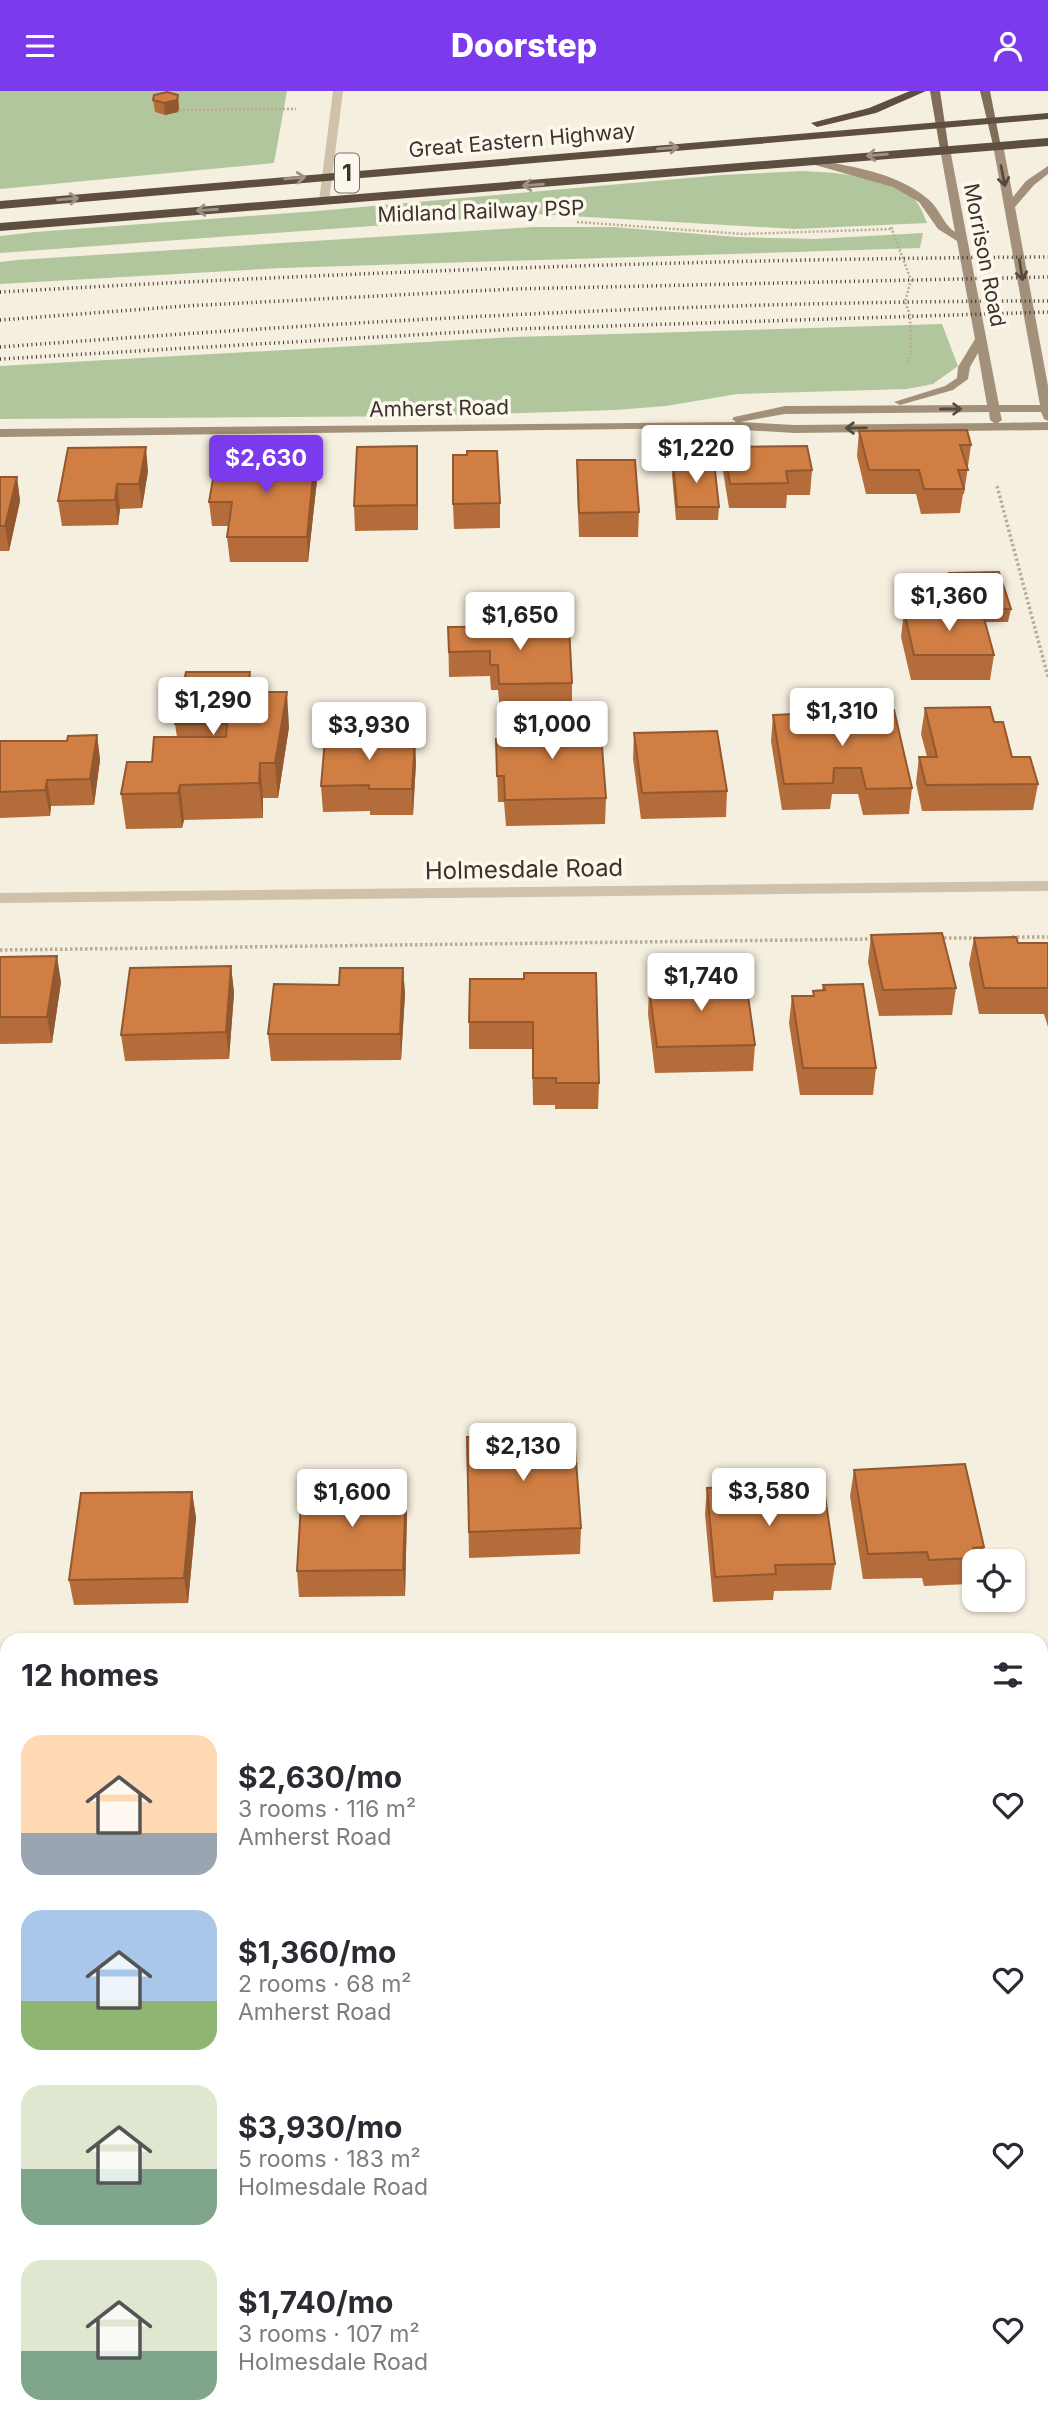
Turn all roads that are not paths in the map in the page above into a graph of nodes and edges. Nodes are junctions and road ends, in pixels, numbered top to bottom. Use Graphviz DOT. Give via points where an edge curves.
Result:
graph roads {
  1 [pos="338,91"];
  2 [pos="920,91"];
  3 [pos="935,91"];
  4 [pos="985,91"];
  5 [pos="1048,116"];
  6 [pos="993,121"];
  7 [pos="940,124"];
  8 [pos="744,141"];
  9 [pos="1048,142"];
  10 [pos="998,145"];
  11 [pos="945,149"];
  12 [pos="806,161"];
  13 [pos="1048,169"];
  14 [pos="326,175"];
  15 [pos="324,201"];
  16 [pos="0,205"];
  17 [pos="1009,207"];
  18 [pos="0,227"];
  19 [pos="964,240"];
  20 [pos="1032,333"];
  21 [pos="981,338"];
  22 [pos="1048,356"];
  23 [pos="994,408"];
  24 [pos="785,410"];
  25 [pos="1047,411"];
  26 [pos="710,424"];
  27 [pos="998,426"];
  28 [pos="1048,426"];
  29 [pos="0,433"];
  30 [pos="1048,885"];
  31 [pos="0,898"];
  1 -- 14 [label="street"];
  2 -- 8 [label="highway" via="872,111 769,131"];
  3 -- 7 [label="main road, Morrison Road"];
  4 -- 6 [label="main road, Morrison Road"];
  5 -- 6 [label="highway, Great Eastern Highway"];
  6 -- 7 [label="highway, Great Eastern Highway"];
  6 -- 10 [label="main road, Morrison Road"];
  7 -- 8 [label="highway, Great Eastern Highway / 1"];
  7 -- 11 [label="main road, Morrison Road"];
  14 -- 8 [label="highway, Great Eastern Highway / 1, one-way"];
  9 -- 10 [label="highway, Great Eastern Highway"];
  10 -- 11 [label="highway, Great Eastern Highway / 1"];
  10 -- 17 [label="street, Morrison Road, one-way"];
  11 -- 12 [label="highway, Great Eastern Highway / 1, one-way"];
  11 -- 19 [label="street, Morrison Road"];
  12 -- 15 [label="highway, Great Eastern Highway / 1, one-way"];
  12 -- 19 [label="street" via="905,188 926,202 942,229"];
  13 -- 17 [label="street"];
  14 -- 15 [label="street"];
  16 -- 14 [label="highway, Great Eastern Highway / 1, one-way"];
  15 -- 18 [label="highway, Great Eastern Highway / 1, one-way"];
  17 -- 20 [label="street, Morrison Road, one-way"];
  19 -- 21 [label="street, Morrison Road"];
  20 -- 22 [label="street"];
  20 -- 25 [label="street, Morrison Road"];
  21 -- 23 [label="street, Morrison Road"];
  21 -- 24 [label="street" via="962,379 949,388 887,404"];
  24 -- 23 [label="street, Amherst Road, one-way"];
  23 -- 25 [label="street, Amherst Road"];
  23 -- 27 [label="street, Morrison Road"];
  24 -- 26 [label="street, Amherst Road"];
  27 -- 26 [label="street, Amherst Road, one-way" via="795,429"];
  26 -- 29 [label="street, Amherst Road"];
  27 -- 28 [label="street, Amherst Road"];
  30 -- 31 [label="street, Holmesdale Road"];
}
